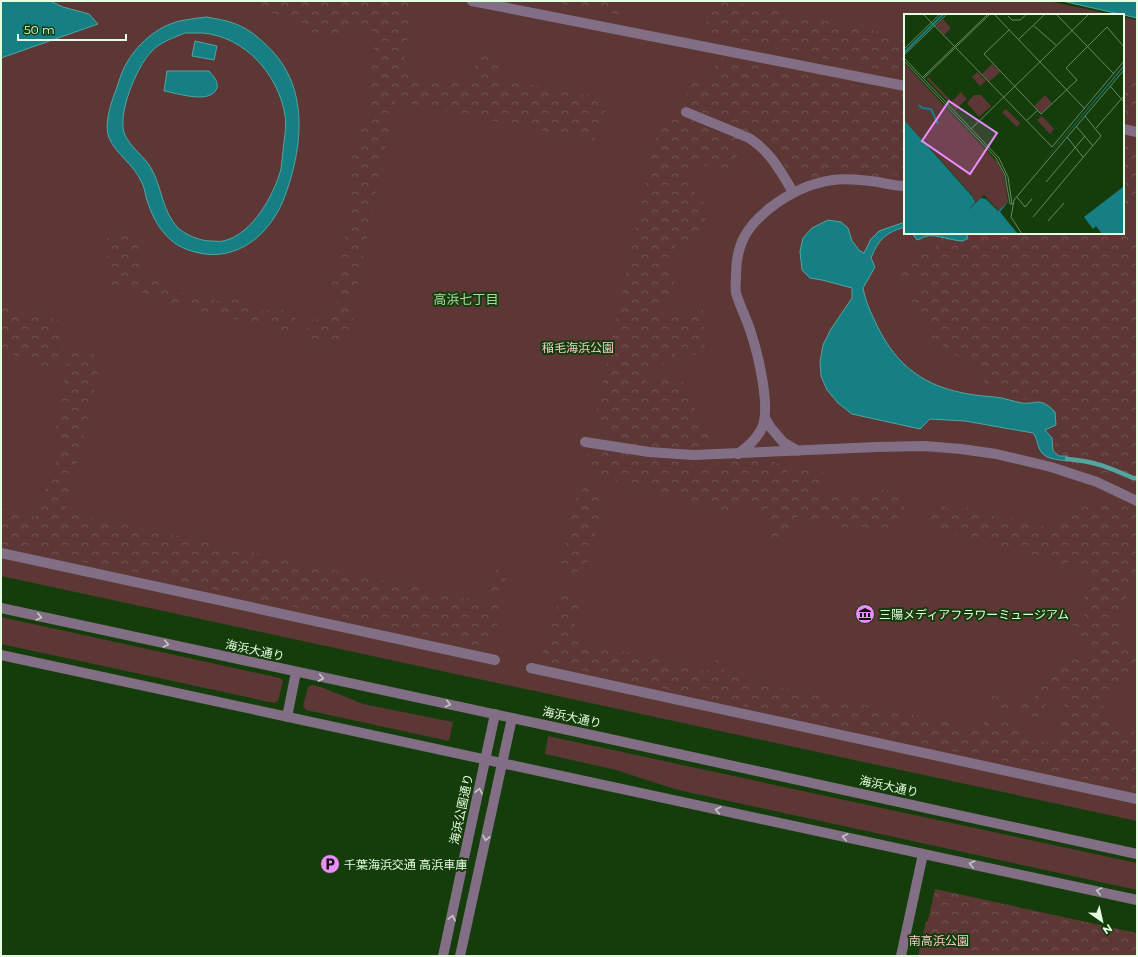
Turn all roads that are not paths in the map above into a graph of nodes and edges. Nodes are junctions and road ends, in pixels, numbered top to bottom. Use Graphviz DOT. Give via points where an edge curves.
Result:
graph roads {
  1 [pos="472,1"];
  2 [pos="904,86"];
  3 [pos="686,112"];
  4 [pos="1124,129"];
  5 [pos="1137,132"];
  6 [pos="904,186"];
  7 [pos="793,192"];
  8 [pos="765,418"];
  9 [pos="585,442"];
  10 [pos="798,451"];
  11 [pos="738,454"];
  12 [pos="1137,501"];
  13 [pos="1,553"];
  14 [pos="1,608"];
  15 [pos="1,655"];
  16 [pos="495,660"];
  17 [pos="531,668"];
  18 [pos="296,672"];
  19 [pos="495,714"];
  20 [pos="287,717"];
  21 [pos="512,718"];
  22 [pos="485,760"];
  23 [pos="502,763"];
  24 [pos="1137,799"];
  25 [pos="923,854"];
  26 [pos="1137,854"];
  27 [pos="1137,900"];
  28 [pos="443,956"];
  29 [pos="460,956"];
  30 [pos="900,956"];
  1 -- 2 [label="street"];
  3 -- 7 [label="street" via="757,143 775,162"];
  4 -- 5 [label="street"];
  6 -- 7 [label="street" via="852,179 832,180"];
  7 -- 8 [label="street" via="764,213 749,228 740,245 736,264 736,291 757,354"];
  8 -- 10 [label="street" via="783,442"];
  8 -- 11 [label="street" via="752,444"];
  9 -- 11 [label="street" via="656,453"];
  10 -- 11 [label="street"];
  10 -- 12 [label="street" via="924,446 996,454 1051,467 1097,482"];
  13 -- 16 [label="street"];
  14 -- 18 [label="street, 海浜大通り, one-way"];
  15 -- 20 [label="street"];
  17 -- 24 [label="street"];
  18 -- 19 [label="street, 海浜大通り, one-way"];
  18 -- 20 [label="street"];
  19 -- 21 [label="street, 海浜大通り"];
  19 -- 22 [label="street, 海浜公園通り"];
  20 -- 22 [label="street"];
  21 -- 23 [label="street"];
  21 -- 26 [label="street, 海浜大通り"];
  22 -- 23 [label="street"];
  28 -- 22 [label="street, 海浜公園通り, one-way"];
  25 -- 23 [label="street, one-way"];
  23 -- 29 [label="street, one-way"];
  27 -- 25 [label="street, one-way"];
  25 -- 30 [label="street"];
}
